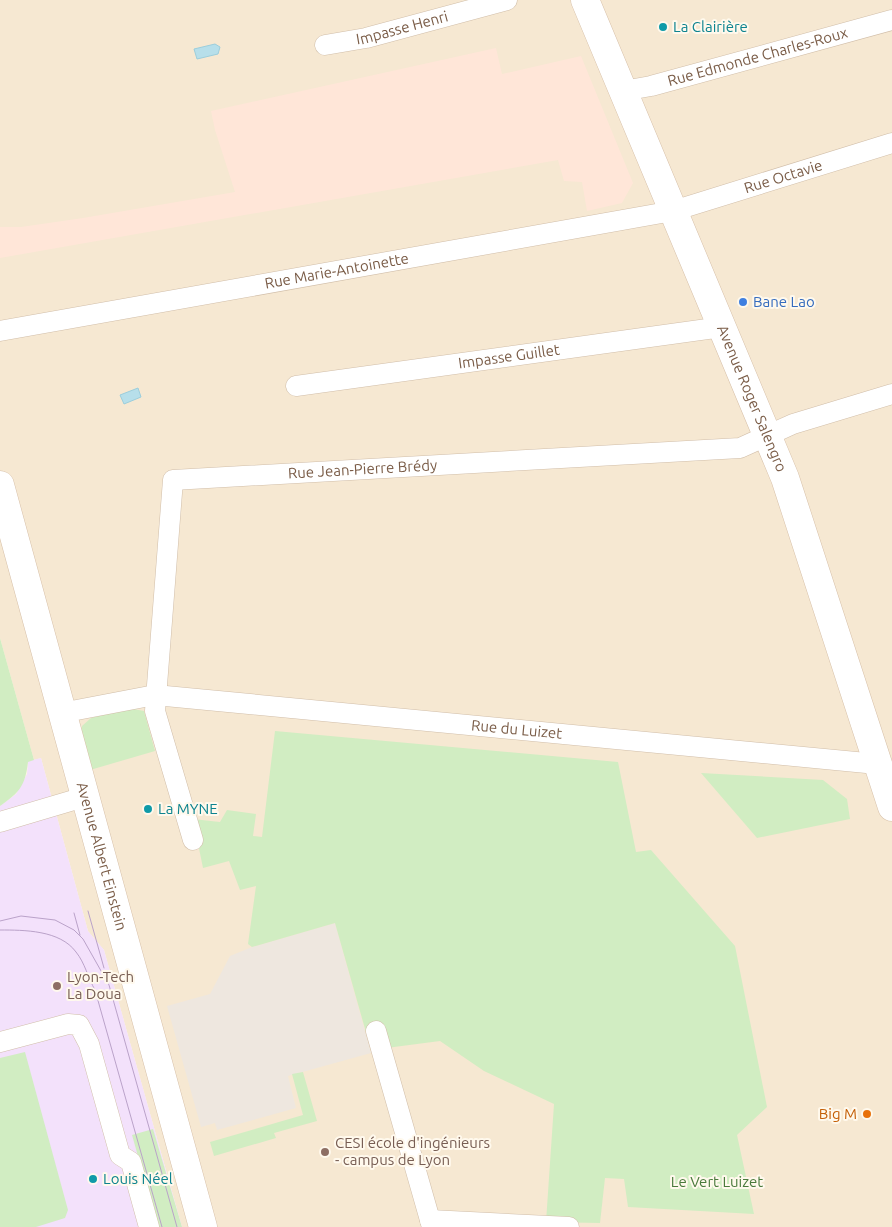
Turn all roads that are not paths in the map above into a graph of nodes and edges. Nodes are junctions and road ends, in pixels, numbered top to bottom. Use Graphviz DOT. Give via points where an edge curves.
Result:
graph roads {
  1 [pos="507,0"];
  2 [pos="585,0"];
  3 [pos="892,20"];
  4 [pos="324,46"];
  5 [pos="623,91"];
  6 [pos="892,143"];
  7 [pos="673,211"];
  8 [pos="722,327"];
  9 [pos="0,331"];
  10 [pos="296,386"];
  11 [pos="892,394"];
  12 [pos="766,435"];
  13 [pos="0,485"];
  14 [pos="155,695"];
  15 [pos="61,713"];
  16 [pos="877,764"];
  17 [pos="84,798"];
  18 [pos="892,807"];
  19 [pos="0,822"];
  20 [pos="193,840"];
  21 [pos="376,1031"];
  22 [pos="0,1042"];
  23 [pos="431,1223"];
  24 [pos="149,1227"];
  25 [pos="203,1227"];
  26 [pos="569,1227"];
  1 -- 4 [label="street, Impasse Henri"];
  2 -- 5 [label="main road, Avenue Roger Salengro"];
  3 -- 5 [label="street, Rue Edmonde Charles-Roux"];
  5 -- 7 [label="main road, Avenue Roger Salengro"];
  6 -- 7 [label="street, Rue Octavie"];
  7 -- 8 [label="main road, Avenue Roger Salengro"];
  7 -- 9 [label="street, Rue Marie-Antoinette"];
  8 -- 10 [label="street, Impasse Guillet"];
  8 -- 12 [label="main road, Avenue Roger Salengro"];
  11 -- 12 [label="street"];
  12 -- 14 [label="street, Rue Jean-Pierre Brédy" via="740,448 173,480"];
  12 -- 16 [label="main road, Avenue Roger Salengro" via="785,478"];
  13 -- 15 [label="main road, Avenue Albert Einstein"];
  14 -- 15 [label="street, Rue du Luizet"];
  14 -- 16 [label="street, Rue du Luizet"];
  14 -- 20 [label="street" via="155,711"];
  15 -- 17 [label="main road, Avenue Albert Einstein"];
  16 -- 18 [label="main road, Avenue Roger Salengro"];
  17 -- 19 [label="street"];
  17 -- 25 [label="main road, Avenue Albert Einstein"];
  21 -- 23 [label="street"];
  22 -- 24 [label="street" via="68,1024 79,1025 89,1044 120,1155 132,1162"];
  23 -- 26 [label="street"];
}
